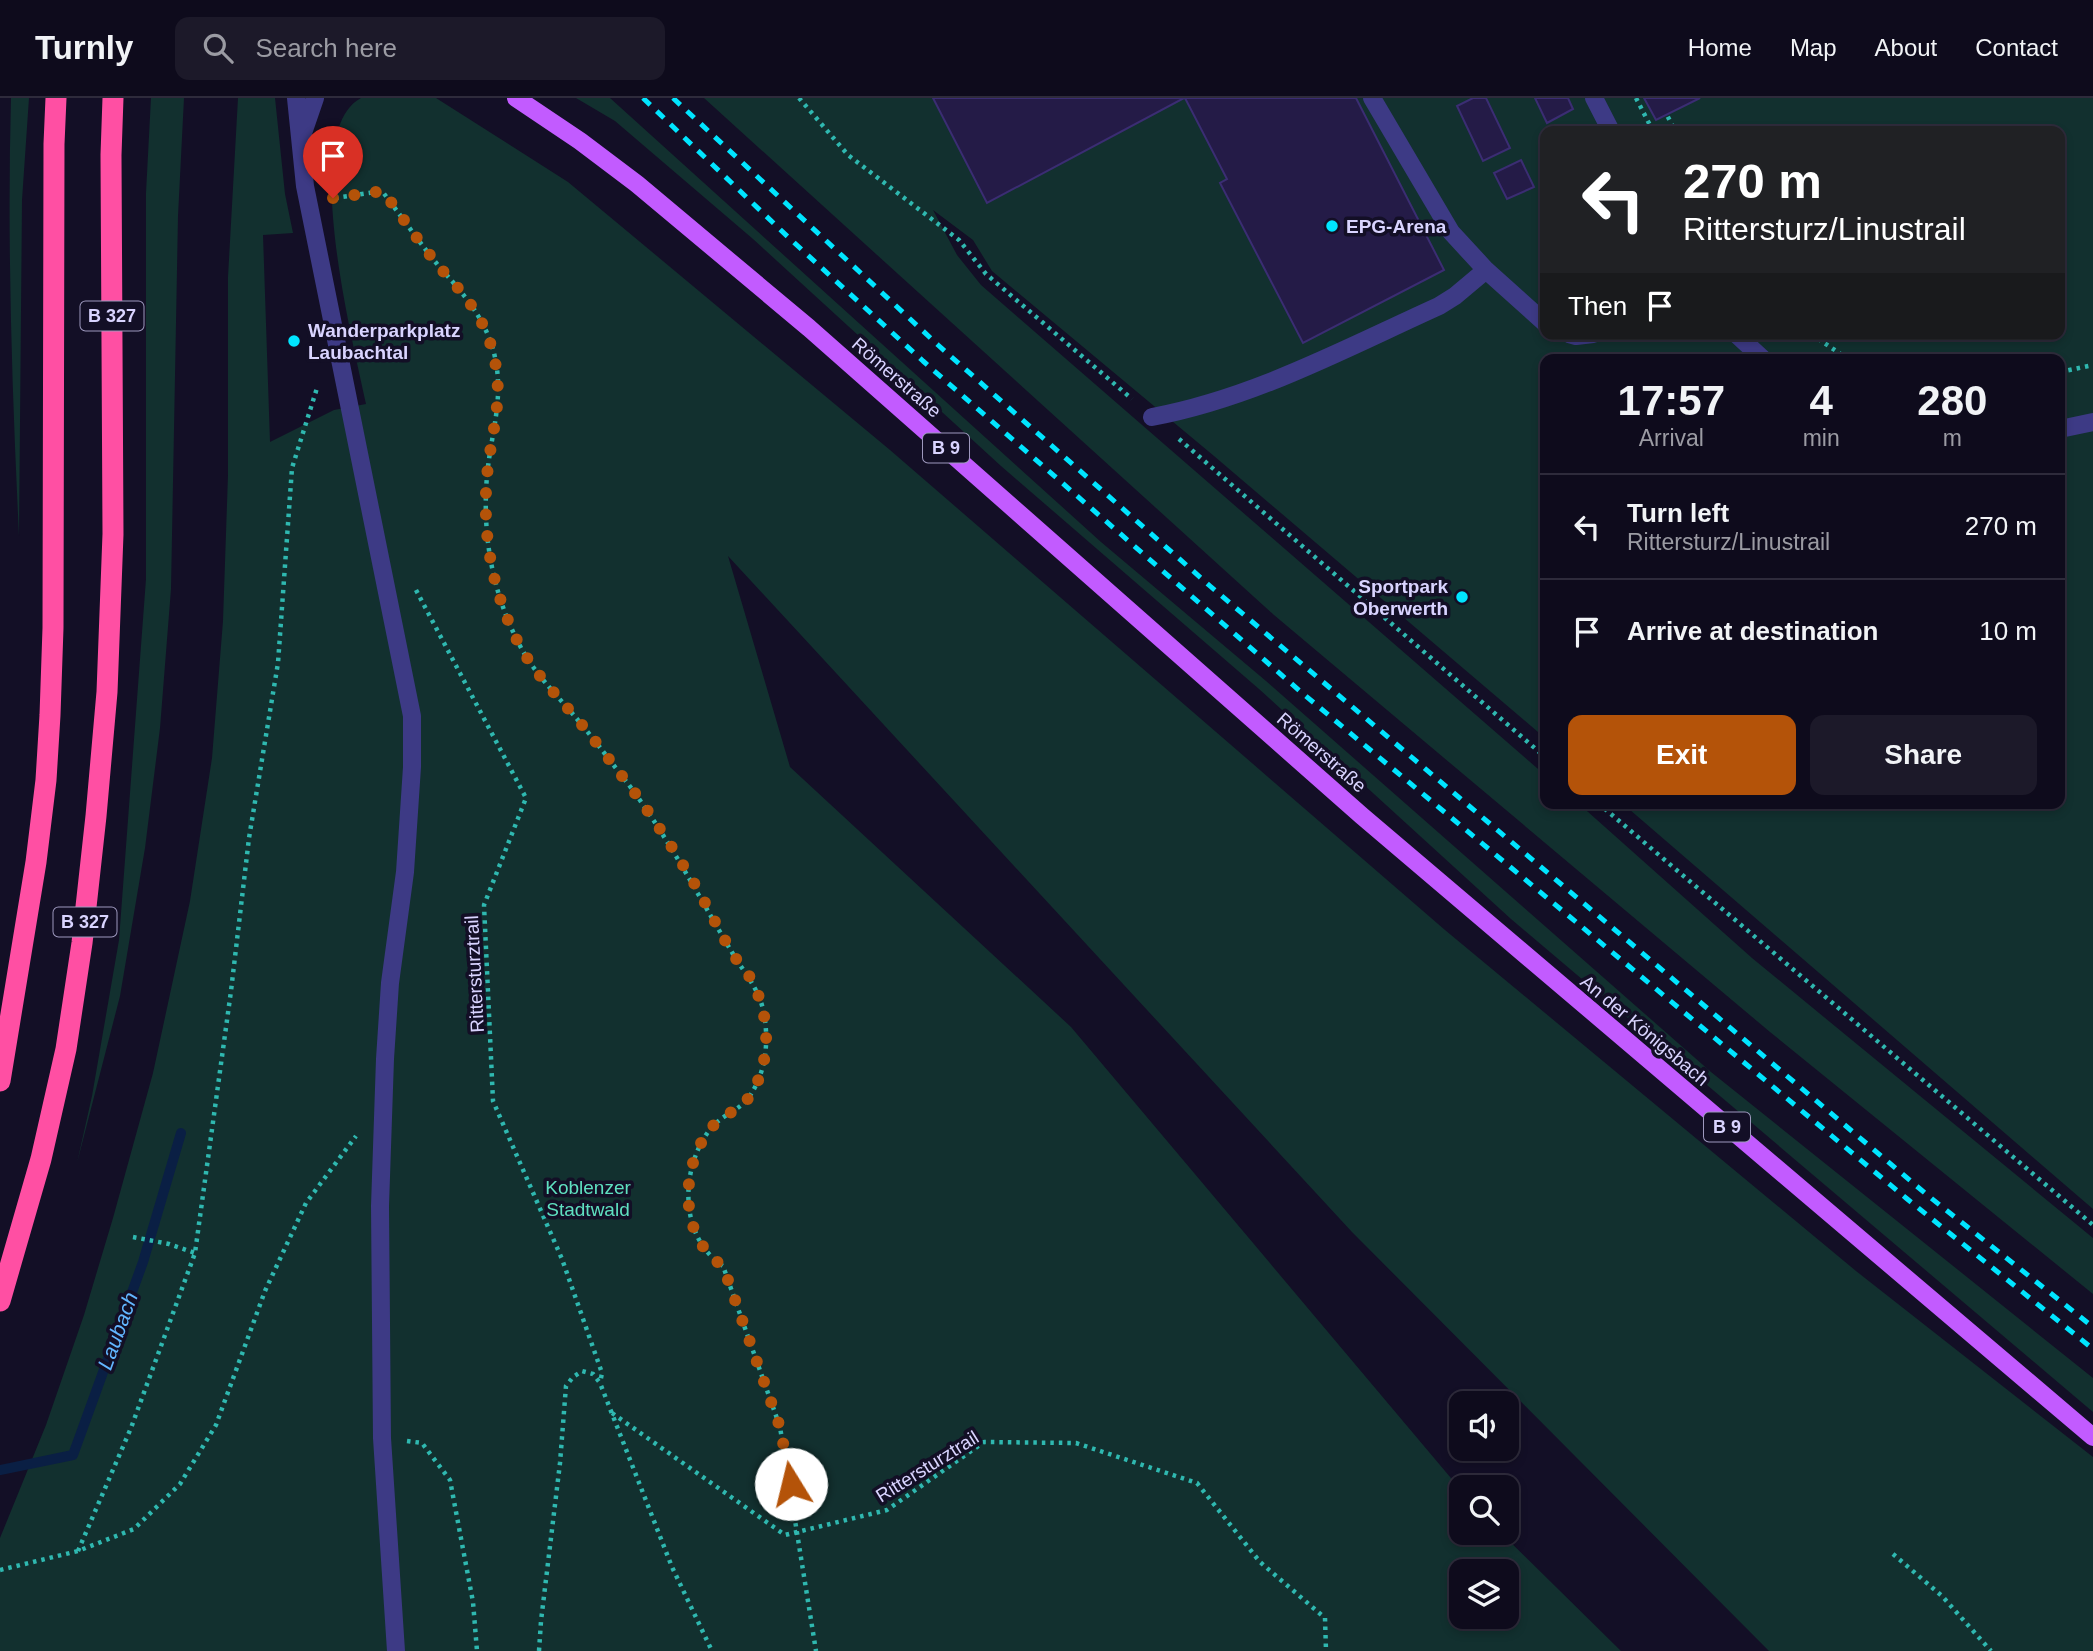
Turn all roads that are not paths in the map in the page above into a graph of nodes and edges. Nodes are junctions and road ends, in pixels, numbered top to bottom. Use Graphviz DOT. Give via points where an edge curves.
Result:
graph roads {
  1 [pos="56,98"];
  2 [pos="113,98"];
  3 [pos="296,98"];
  4 [pos="315,98"];
  5 [pos="516,98"];
  6 [pos="1372,98"];
  7 [pos="1594,98"];
  8 [pos="1608,126"];
  9 [pos="302,140"];
  10 [pos="1486,270"];
  11 [pos="1540,319"];
  12 [pos="1742,340"];
  13 [pos="1758,354"];
  14 [pos="1152,416"];
  15 [pos="2093,422"];
  16 [pos="2065,428"];
  17 [pos="1362,816"];
  18 [pos="0,1081"];
  19 [pos="0,1301"];
  20 [pos="2093,1437"];
  21 [pos="396,1651"];
  1 -- 18 [label="highway, B 327" via="50,715 36,862"];
  2 -- 19 [label="highway, B 327" via="113,534 107,692 96,816 66,1049 41,1159"];
  3 -- 9 [label="street"];
  4 -- 9 [label="street"];
  5 -- 17 [label="main road, Römerstraße / B 9" via="628,177 809,328"];
  6 -- 10 [label="street" via="1439,214"];
  7 -- 8 [label="street"];
  9 -- 21 [label="street" via="316,271 412,716 405,872 390,983 382,1100 382,1438"];
  10 -- 11 [label="street"];
  10 -- 14 [label="street" via="1438,306 1314,363 1223,400"];
  12 -- 13 [label="street"];
  15 -- 16 [label="street"];
  17 -- 20 [label="main road, An der Königsbach / B 9"];
}
